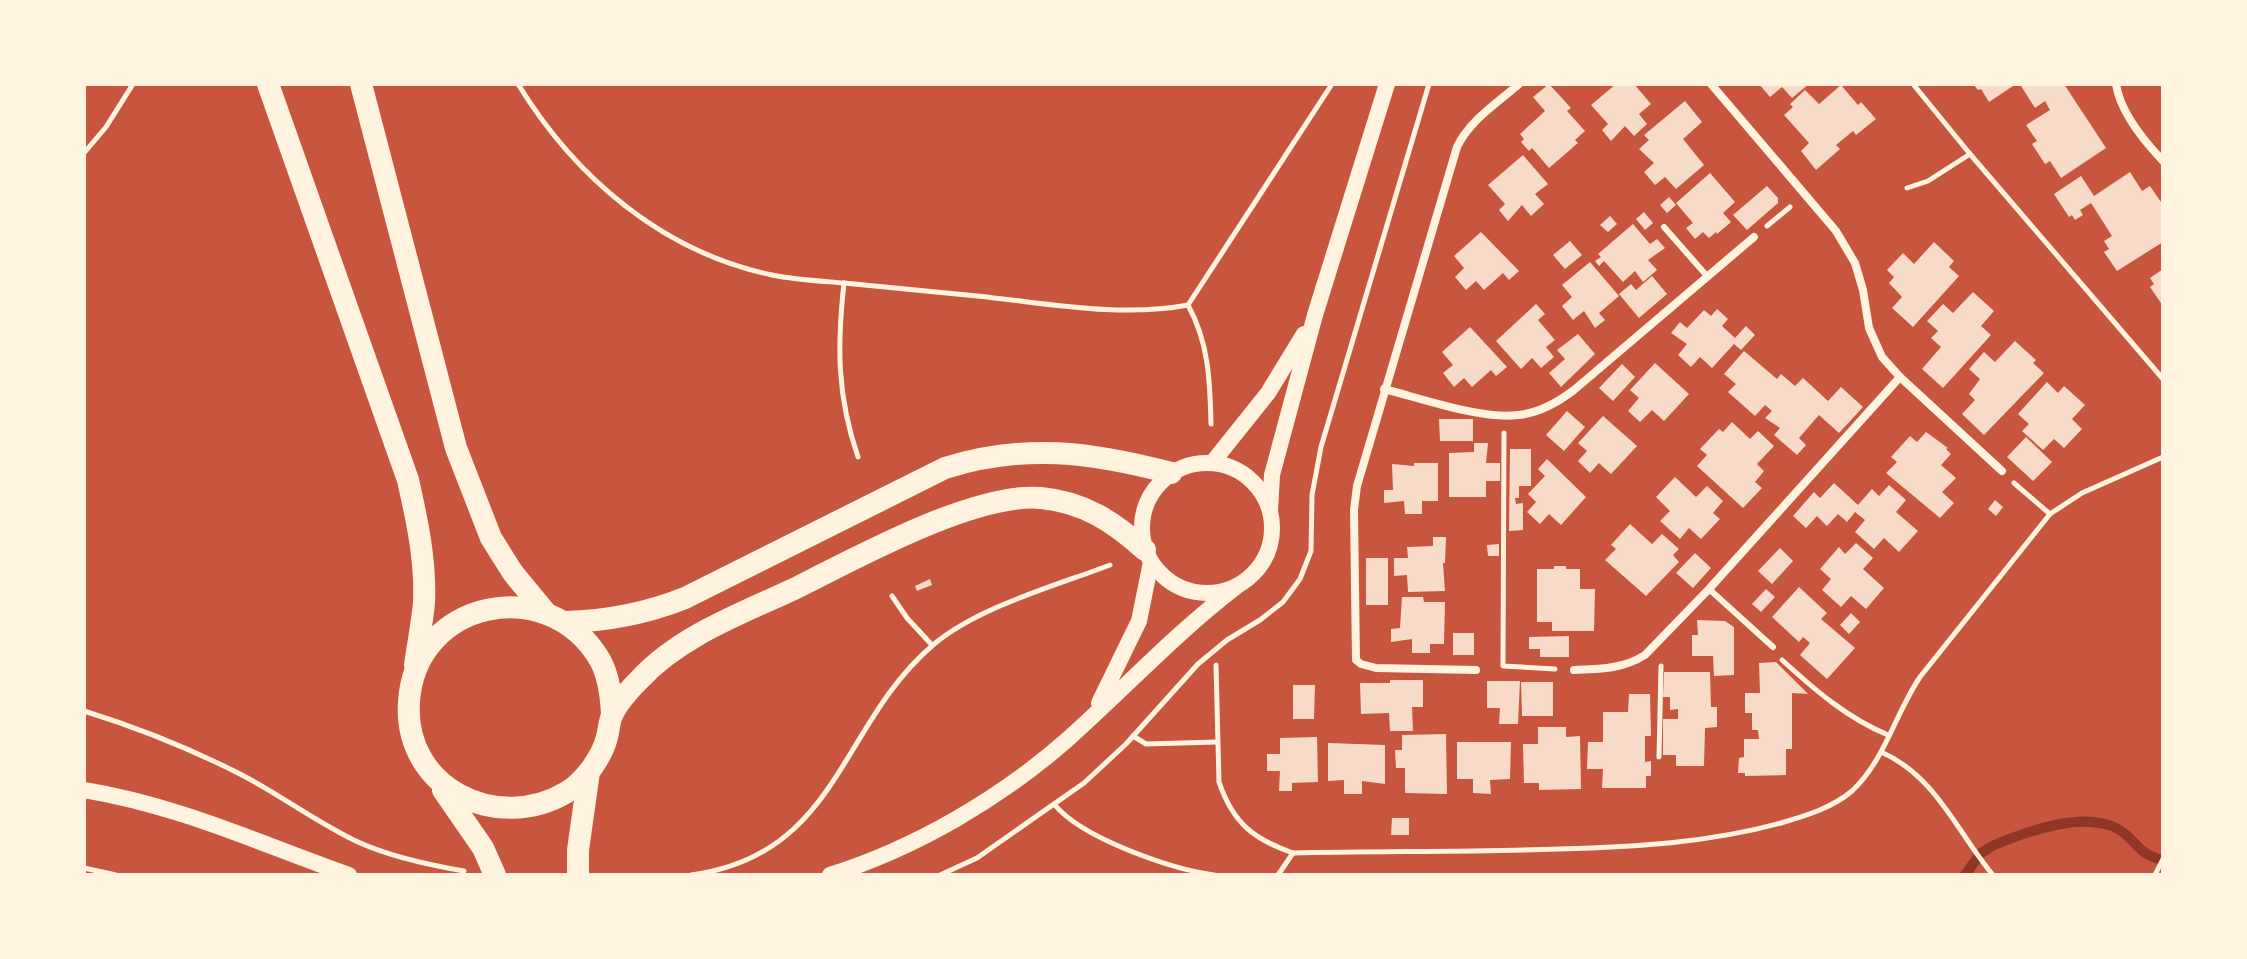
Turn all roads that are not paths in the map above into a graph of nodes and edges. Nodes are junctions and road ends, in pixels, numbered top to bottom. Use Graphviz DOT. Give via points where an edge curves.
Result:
graph roads {
  1 [pos="268,84"];
  2 [pos="361,84"];
  3 [pos="1387,84"];
  4 [pos="1519,84"];
  5 [pos="1711,84"];
  6 [pos="2116,84"];
  7 [pos="2163,161"];
  8 [pos="1664,227"];
  9 [pos="1754,237"];
  10 [pos="1707,276"];
  11 [pos="1315,315"];
  12 [pos="1900,377"];
  13 [pos="1384,389"];
  14 [pos="1212,463"];
  15 [pos="2002,471"];
  16 [pos="1171,473"];
  17 [pos="1270,511"];
  18 [pos="1148,556"];
  19 [pos="1236,587"];
  20 [pos="1709,589"];
  21 [pos="556,618"];
  22 [pos="1773,647"];
  23 [pos="1476,670"];
  24 [pos="1574,670"];
  25 [pos="412,680"];
  26 [pos="1095,711"];
  27 [pos="612,714"];
  28 [pos="429,769"];
  29 [pos="589,772"];
  30 [pos="84,790"];
  31 [pos="836,874"];
  32 [pos="349,875"];
  33 [pos="495,875"];
  34 [pos="578,875"];
  1 -- 25 [label="highway" via="408,480 423,561 424,603"];
  2 -- 21 [label="highway" via="461,460 491,538 513,573"];
  3 -- 11 [label="main road"];
  4 -- 13 [label="street" via="1471,124 1457,147"];
  5 -- 12 [label="street" via="1836,231 1855,263 1874,343"];
  6 -- 7 [label="street" via="2126,112"];
  8 -- 10 [label="lane"];
  9 -- 10 [label="street"];
  10 -- 13 [label="street" via="1556,403 1537,411 1503,416"];
  11 -- 14 [label="main road" via="1268,393"];
  11 -- 17 [label="main road" via="1272,475"];
  12 -- 15 [label="street"];
  12 -- 20 [label="street"];
  13 -- 23 [label="street" via="1354,510 1354,656 1376,668"];
  14 -- 16 [label="main road"];
  14 -- 17 [label="main road" via="1243,473"];
  16 -- 18 [label="main road" via="1153,491 1143,514"];
  16 -- 21 [label="highway" via="1066,453 978,458 945,468 670,604 599,621"];
  17 -- 19 [label="main road" via="1273,529 1263,563"];
  18 -- 19 [label="main road" via="1159,574 1182,589 1209,594"];
  18 -- 26 [label="main road" via="1139,621"];
  18 -- 27 [label="highway" via="1104,517 1070,503 1038,498 973,508 853,559 684,644 641,677"];
  19 -- 26 [label="main road"];
  20 -- 22 [label="lane"];
  20 -- 24 [label="street" via="1633,662"];
  21 -- 25 [label="highway" via="519,606 465,617 424,654"];
  21 -- 27 [label="highway" via="586,640 601,662"];
  25 -- 28 [label="highway" via="410,727"];
  26 -- 31 [label="main road" via="1001,790 900,847"];
  27 -- 29 [label="highway" via="607,741"];
  28 -- 29 [label="highway" via="447,788 495,809 547,802 571,790"];
  28 -- 33 [label="highway" via="483,848"];
  29 -- 34 [label="highway"];
  30 -- 32 [label="main road" via="193,817"];
}
